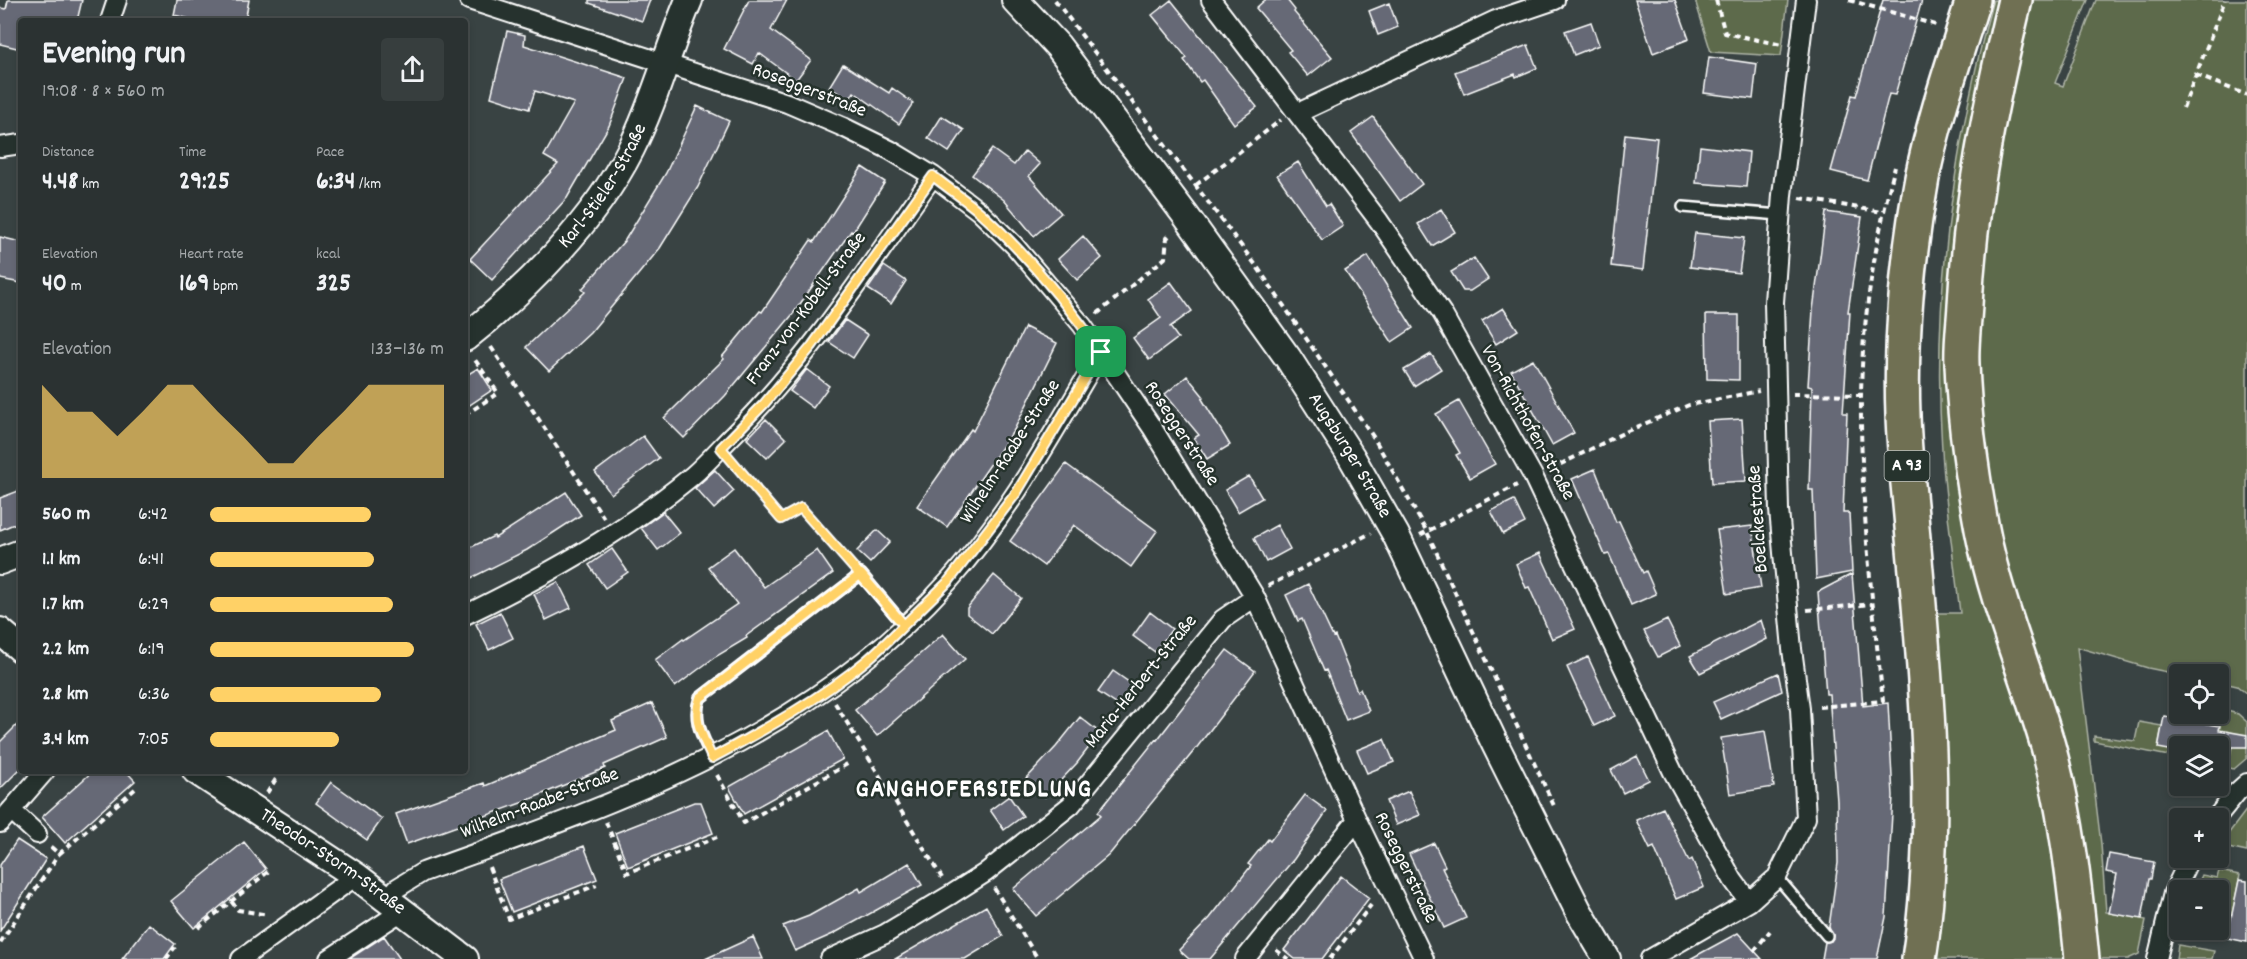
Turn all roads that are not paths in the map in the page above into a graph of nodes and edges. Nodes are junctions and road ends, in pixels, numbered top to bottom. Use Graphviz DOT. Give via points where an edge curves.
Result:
graph roads {
  1 [pos="117,0"];
  2 [pos="469,0"];
  3 [pos="689,0"];
  4 [pos="1015,0"];
  5 [pos="1211,0"];
  6 [pos="1555,0"];
  7 [pos="1806,0"];
  8 [pos="1973,0"];
  9 [pos="2015,0"];
  10 [pos="489,3"];
  11 [pos="111,18"];
  12 [pos="665,64"];
  13 [pos="1298,113"];
  14 [pos="18,144"];
  15 [pos="0,147"];
  16 [pos="933,176"];
  17 [pos="1683,207"];
  18 [pos="1780,215"];
  19 [pos="472,340"];
  20 [pos="1101,352"];
  21 [pos="18,555"];
  22 [pos="0,561"];
  23 [pos="1255,597"];
  24 [pos="468,614"];
  25 [pos="904,625"];
  26 [pos="0,631"];
  27 [pos="18,646"];
  28 [pos="710,759"];
  29 [pos="42,774"];
  30 [pos="200,774"];
  31 [pos="2247,783"];
  32 [pos="2225,808"];
  33 [pos="5,816"];
  34 [pos="1357,820"];
  35 [pos="37,834"];
  36 [pos="2185,868"];
  37 [pos="356,876"];
  38 [pos="1777,878"];
  39 [pos="1749,902"];
  40 [pos="395,905"];
  41 [pos="1827,936"];
  42 [pos="241,959"];
  43 [pos="329,959"];
  44 [pos="465,959"];
  45 [pos="830,959"];
  46 [pos="1245,959"];
  47 [pos="1424,959"];
  48 [pos="1606,959"];
  49 [pos="1650,959"];
  50 [pos="1919,959"];
  51 [pos="2082,959"];
  52 [pos="2157,959"];
  1 -- 11 [label="street"];
  2 -- 10 [label="street, Roseggerstraße"];
  3 -- 12 [label="street, Karl-Stieler-Straße"];
  4 -- 48 [label="street, Augsburger Straße" via="1058,46 1173,200 1288,358 1351,456 1396,535 1495,744"];
  5 -- 13 [label="street, Von-Richthofen-Straße"];
  6 -- 13 [label="street" via="1496,20"];
  7 -- 18 [label="street, Boelckestraße"];
  8 -- 50 [label="highway, A 93" via="1922,178 1905,295 1903,414 1926,680 1931,812"];
  9 -- 51 [label="highway" via="1978,175 1967,260 1962,363 1983,532 2048,747 2064,818"];
  10 -- 12 [label="street, Roseggerstraße"];
  12 -- 16 [label="street, Roseggerstraße" via="787,103 890,150"];
  12 -- 19 [label="street, Karl-Stieler-Straße" via="615,178 535,277"];
  13 -- 39 [label="street, Von-Richthofen-Straße" via="1442,313 1533,476 1672,772"];
  14 -- 15 [label="street"];
  16 -- 20 [label="street, Roseggerstraße" via="1014,245 1083,325"];
  16 -- 24 [label="street, Franz-von-Kobell-Straße" via="812,346 764,404 693,475 614,534 529,584"];
  17 -- 18 [label="lane"];
  18 -- 38 [label="street, Boelckestraße" via="1774,302 1779,510 1800,709 1806,818"];
  20 -- 23 [label="street, Roseggerstraße" via="1153,429"];
  20 -- 25 [label="street, Wilhelm-Raabe-Straße" via="1017,492 948,582"];
  21 -- 22 [label="street"];
  23 -- 34 [label="street, Roseggerstraße"];
  23 -- 45 [label="street, Maria-Herbert-Straße" via="1222,619 1071,805 985,873 885,934"];
  25 -- 28 [label="street, Wilhelm-Raabe-Straße" via="867,660 826,690"];
  25 -- 28 [label="lane" via="861,574 700,698 696,720"];
  26 -- 27 [label="street"];
  28 -- 40 [label="street, Wilhelm-Raabe-Straße" via="600,807 423,872 397,888"];
  29 -- 33 [label="street"];
  30 -- 37 [label="street, Theodor-Storm-Straße"];
  31 -- 32 [label="street"];
  33 -- 35 [label="street"];
  34 -- 46 [label="street"];
  34 -- 47 [label="street, Roseggerstraße"];
  36 -- 52 [label="street" via="2173,893"];
  37 -- 40 [label="street, Theodor-Storm-Straße"];
  37 -- 42 [label="street"];
  38 -- 39 [label="street, Boelckestraße"];
  38 -- 41 [label="lane"];
  39 -- 49 [label="street, Boelckestraße"];
  40 -- 43 [label="street, Wilhelm-Raabe-Straße"];
  40 -- 44 [label="street, Theodor-Storm-Straße"];
}
